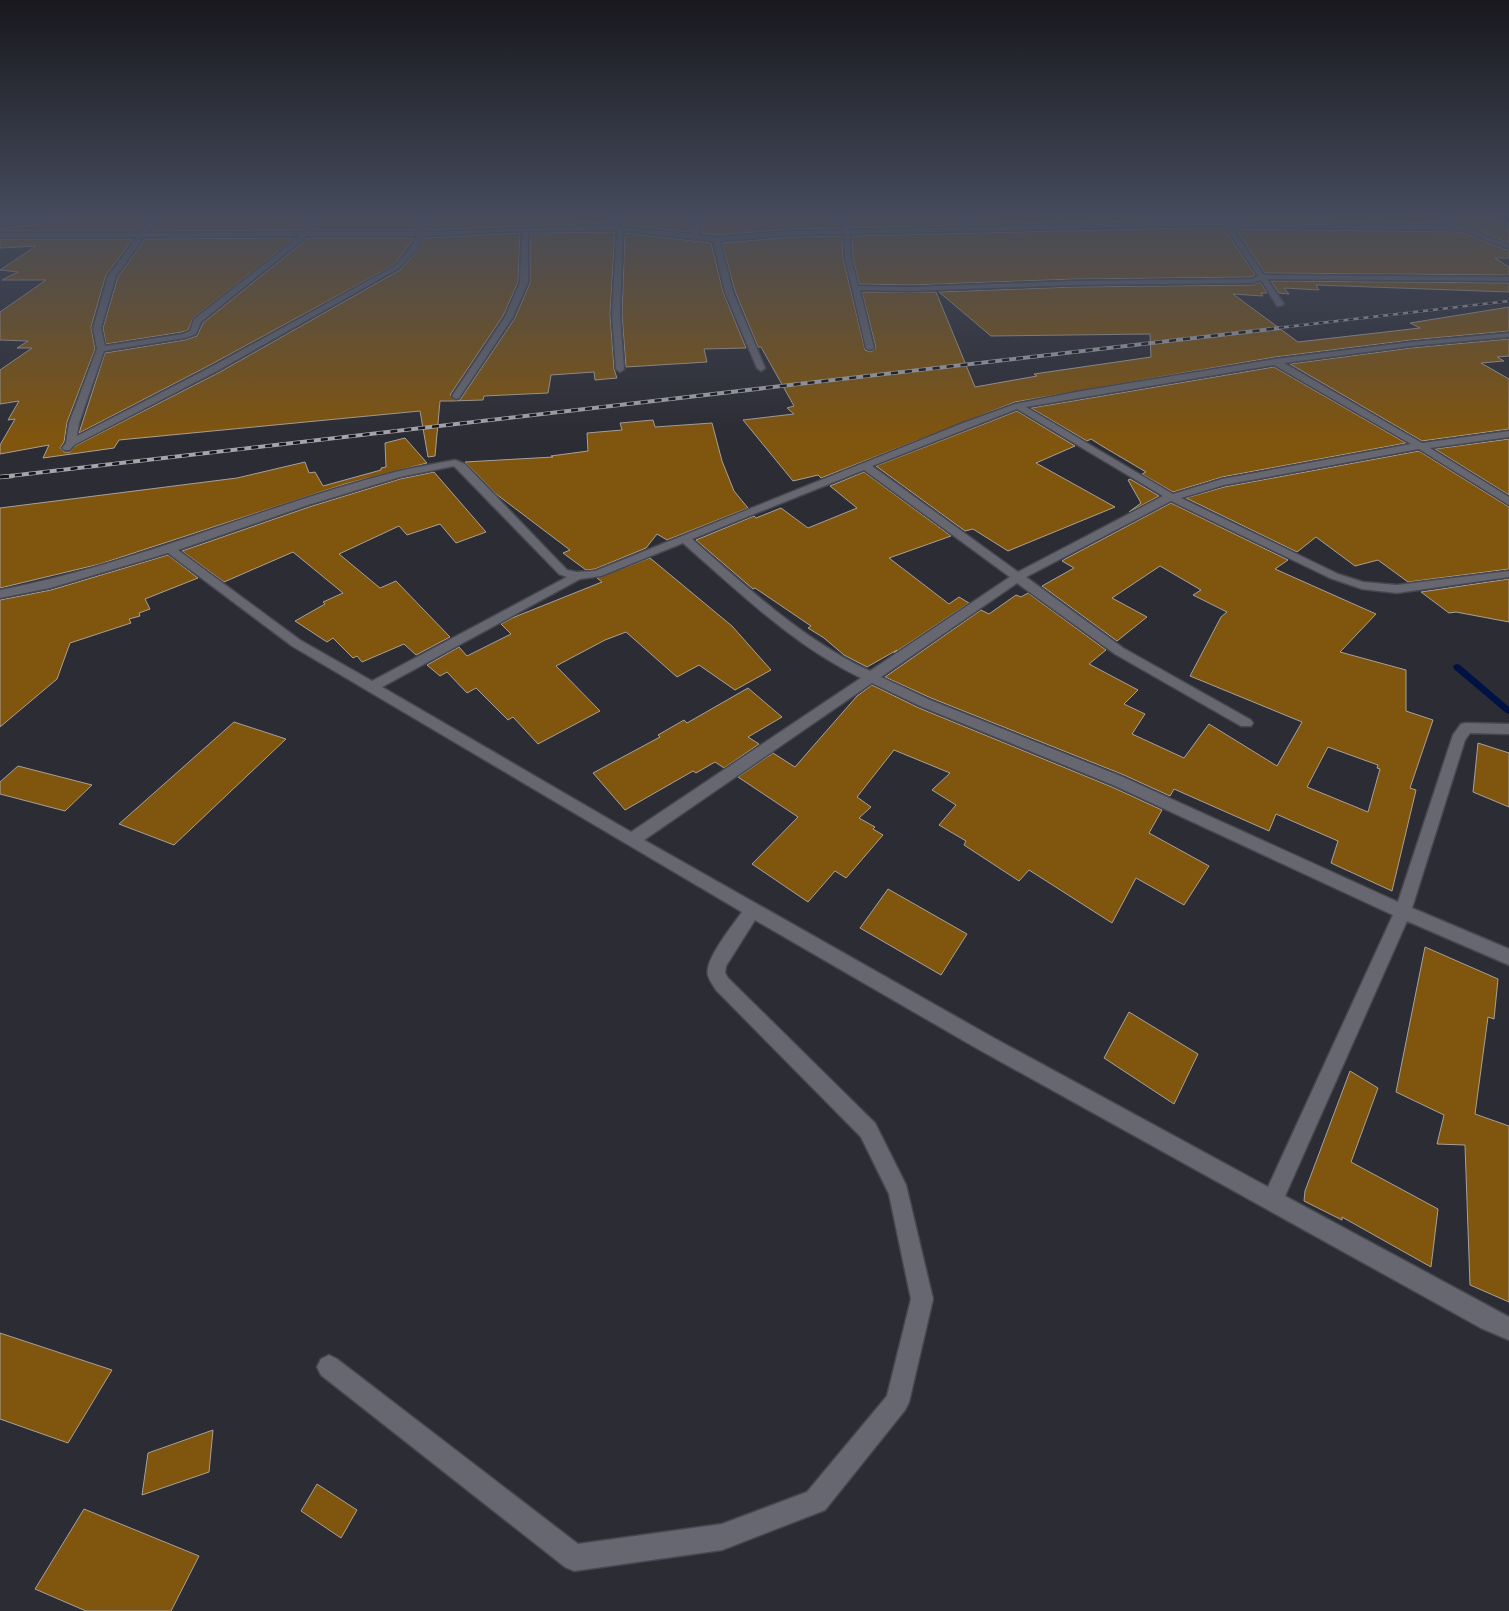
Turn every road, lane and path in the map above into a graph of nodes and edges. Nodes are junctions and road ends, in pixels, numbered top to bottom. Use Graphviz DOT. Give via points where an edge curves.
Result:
graph roads {
  1 [pos="108,288"];
  2 [pos="238,288"];
  3 [pos="359,288"];
  4 [pos="521,288"];
  5 [pos="617,288"];
  6 [pos="728,288"];
  7 [pos="855,288"];
  8 [pos="865,288"];
  9 [pos="933,288"];
  10 [pos="1269,288"];
  11 [pos="1280,304"];
  12 [pos="1509,335"];
  13 [pos="870,348"];
  14 [pos="101,349"];
  15 [pos="1275,362"];
  16 [pos="761,368"];
  17 [pos="620,369"];
  18 [pos="456,396"];
  19 [pos="1018,406"];
  20 [pos="1509,434"];
  21 [pos="71,443"];
  22 [pos="1421,446"];
  23 [pos="65,451"];
  24 [pos="865,466"];
  25 [pos="1171,497"];
  26 [pos="1509,502"];
  27 [pos="685,539"];
  28 [pos="170,549"];
  29 [pos="1509,574"];
  30 [pos="577,576"];
  31 [pos="1018,577"];
  32 [pos="0,594"];
  33 [pos="869,676"];
  34 [pos="372,687"];
  35 [pos="1246,723"];
  36 [pos="1509,729"];
  37 [pos="631,840"];
  38 [pos="753,909"];
  39 [pos="1403,912"];
  40 [pos="1509,957"];
  41 [pos="1272,1201"];
  42 [pos="1509,1328"];
  43 [pos="329,1366"];
  1 -- 14 [label="street" via="97,328"];
  2 -- 14 [label="street" via="197,320 193,332"];
  3 -- 21 [label="street" via="214,369"];
  4 -- 18 [label="street" via="509,317"];
  5 -- 17 [label="street"];
  6 -- 16 [label="street"];
  7 -- 13 [label="street"];
  8 -- 9 [label="street"];
  10 -- 11 [label="street"];
  12 -- 15 [label="street"];
  14 -- 21 [label="street" via="74,423"];
  15 -- 19 [label="street"];
  15 -- 22 [label="street"];
  19 -- 24 [label="street"];
  19 -- 25 [label="street"];
  20 -- 22 [label="street"];
  21 -- 23 [label="street"];
  22 -- 25 [label="street" via="1222,482"];
  22 -- 26 [label="street"];
  24 -- 27 [label="street"];
  24 -- 31 [label="street"];
  25 -- 29 [label="street" via="1334,576 1362,585 1397,588"];
  25 -- 31 [label="street"];
  27 -- 30 [label="street" via="597,574"];
  27 -- 33 [label="street" via="773,616 841,662"];
  28 -- 30 [label="street" via="304,503 408,472 454,463 461,466 563,572"];
  28 -- 32 [label="street" via="46,585"];
  28 -- 34 [label="street" via="296,643"];
  30 -- 34 [label="street"];
  31 -- 33 [label="street"];
  31 -- 35 [label="street" via="1119,651"];
  33 -- 37 [label="street"];
  33 -- 39 [label="street" via="925,703 1118,781"];
  34 -- 37 [label="street"];
  36 -- 39 [label="street" via="1466,728 1458,739"];
  37 -- 38 [label="street"];
  38 -- 41 [label="street" via="985,1043"];
  38 -- 43 [label="street" via="717,964 716,974 729,991 868,1130 899,1192 922,1299 897,1402 816,1502 722,1537 574,1558"];
  39 -- 40 [label="street"];
  39 -- 41 [label="street"];
  41 -- 42 [label="street"];
}
